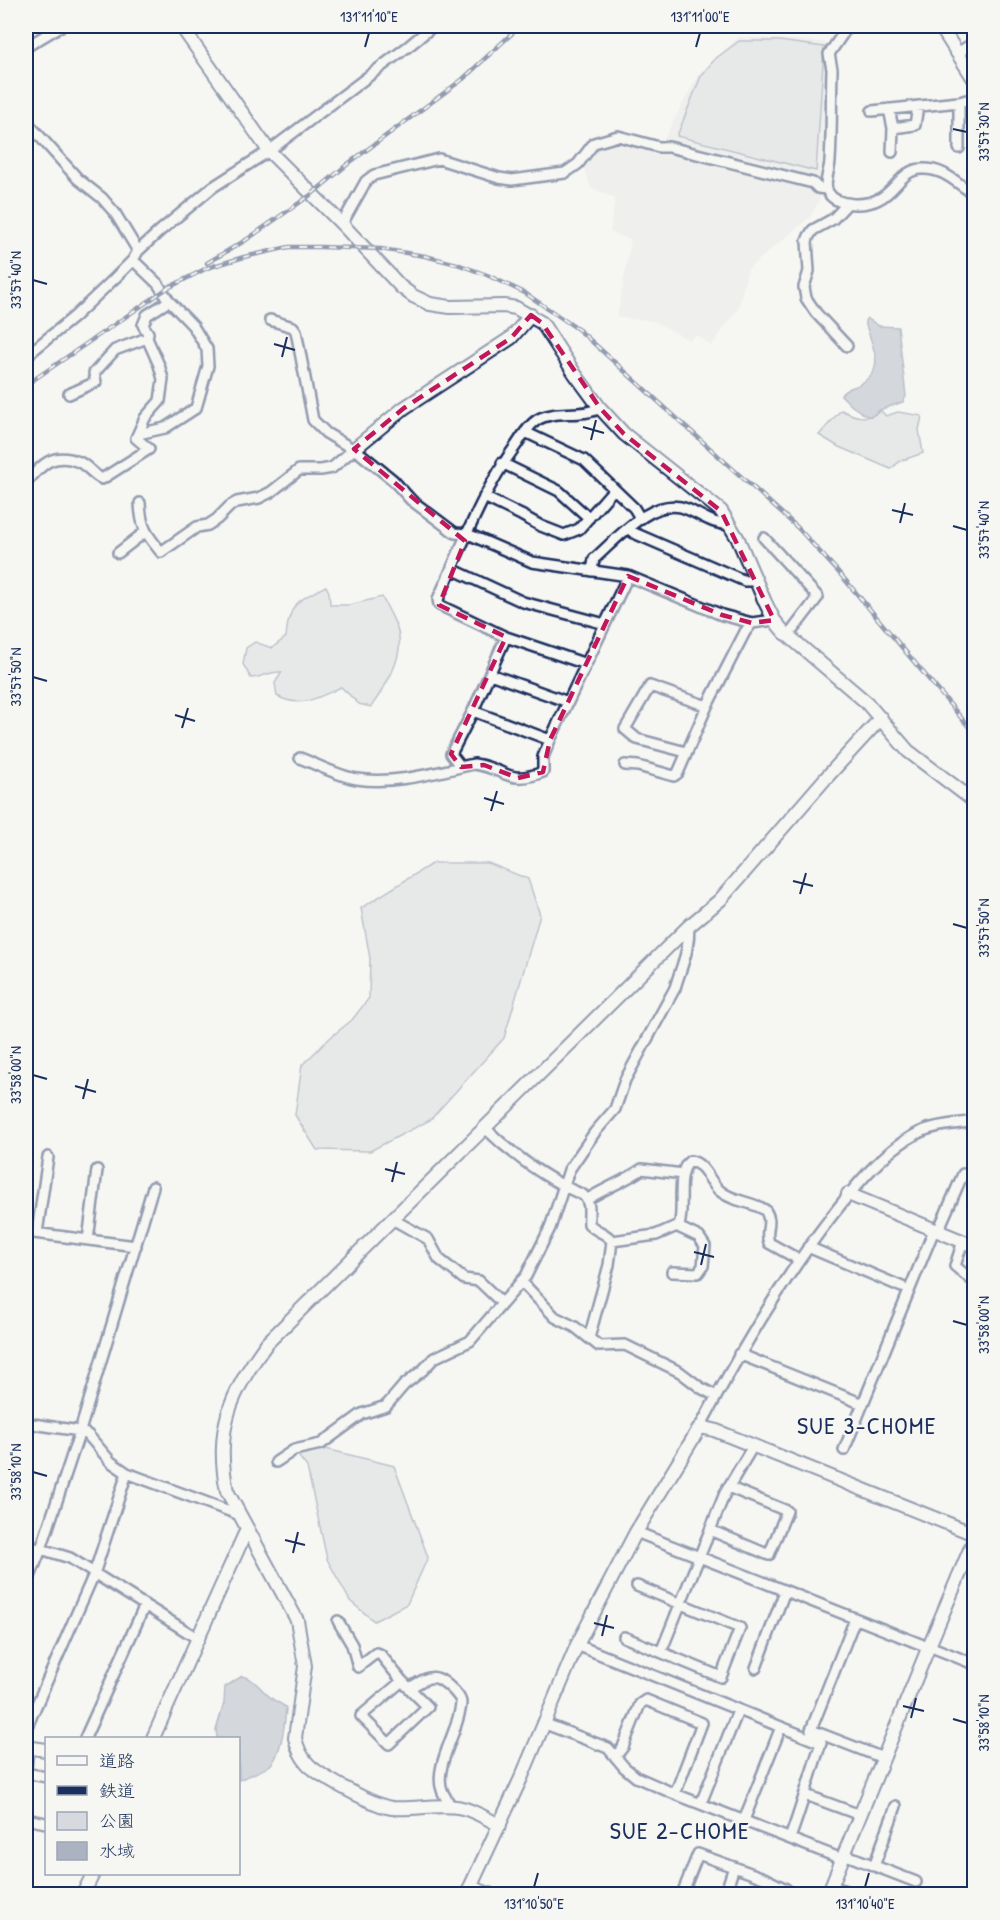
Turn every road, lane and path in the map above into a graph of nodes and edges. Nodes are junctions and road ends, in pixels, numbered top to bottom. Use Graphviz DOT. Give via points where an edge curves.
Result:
graph roads {
  1 [pos="61,26"];
  2 [pos="181,26"];
  3 [pos="433,26"];
  4 [pos="848,26"];
  5 [pos="940,26"];
  6 [pos="975,43"];
  7 [pos="26,47"];
  8 [pos="957,53"];
  9 [pos="975,80"];
  10 [pos="975,98"];
  11 [pos="959,102"];
  12 [pos="918,106"];
  13 [pos="889,109"];
  14 [pos="872,111"];
  15 [pos="26,121"];
  16 [pos="893,128"];
  17 [pos="959,148"];
  18 [pos="269,151"];
  19 [pos="892,152"];
  20 [pos="826,189"];
  21 [pos="975,194"];
  22 [pos="848,203"];
  23 [pos="342,224"];
  24 [pos="138,251"];
  25 [pos="133,260"];
  26 [pos="169,301"];
  27 [pos="531,315"];
  28 [pos="270,320"];
  29 [pos="147,338"];
  30 [pos="847,346"];
  31 [pos="26,356"];
  32 [pos="69,394"];
  33 [pos="600,408"];
  34 [pos="525,432"];
  35 [pos="138,434"];
  36 [pos="354,449"];
  37 [pos="502,463"];
  38 [pos="26,483"];
  39 [pos="614,489"];
  40 [pos="484,497"];
  41 [pos="140,503"];
  42 [pos="589,518"];
  43 [pos="640,518"];
  44 [pos="730,524"];
  45 [pos="628,528"];
  46 [pos="145,532"];
  47 [pos="468,534"];
  48 [pos="764,538"];
  49 [pos="118,553"];
  50 [pos="452,569"];
  51 [pos="592,571"];
  52 [pos="628,576"];
  53 [pos="756,581"];
  54 [pos="774,620"];
  55 [pos="752,623"];
  56 [pos="605,624"];
  57 [pos="788,636"];
  58 [pos="506,637"];
  59 [pos="586,664"];
  60 [pos="490,674"];
  61 [pos="568,702"];
  62 [pos="707,706"];
  63 [pos="473,711"];
  64 [pos="881,718"];
  65 [pos="550,740"];
  66 [pos="686,752"];
  67 [pos="300,758"];
  68 [pos="625,765"];
  69 [pos="461,767"];
  70 [pos="975,801"];
  71 [pos="689,926"];
  72 [pos="975,1121"];
  73 [pos="485,1128"];
  74 [pos="48,1157"];
  75 [pos="627,1169"];
  76 [pos="97,1170"];
  77 [pos="683,1174"];
  78 [pos="975,1178"];
  79 [pos="563,1184"];
  80 [pos="153,1187"];
  81 [pos="607,1187"];
  82 [pos="848,1194"];
  83 [pos="588,1199"];
  84 [pos="392,1219"];
  85 [pos="678,1227"];
  86 [pos="936,1231"];
  87 [pos="26,1232"];
  88 [pos="38,1233"];
  89 [pos="87,1240"];
  90 [pos="612,1241"];
  91 [pos="969,1243"];
  92 [pos="136,1246"];
  93 [pos="808,1246"];
  94 [pos="798,1259"];
  95 [pos="672,1272"];
  96 [pos="521,1281"];
  97 [pos="975,1282"];
  98 [pos="902,1287"];
  99 [pos="502,1303"];
  100 [pos="589,1338"];
  101 [pos="739,1354"];
  102 [pos="716,1396"];
  103 [pos="863,1404"];
  104 [pos="26,1423"];
  105 [pos="700,1427"];
  106 [pos="81,1431"];
  107 [pos="753,1446"];
  108 [pos="844,1450"];
  109 [pos="276,1462"];
  110 [pos="127,1473"];
  111 [pos="728,1487"];
  112 [pos="240,1515"];
  113 [pos="247,1529"];
  114 [pos="710,1530"];
  115 [pos="636,1532"];
  116 [pos="975,1534"];
  117 [pos="975,1540"];
  118 [pos="26,1547"];
  119 [pos="41,1549"];
  120 [pos="699,1557"];
  121 [pos="94,1574"];
  122 [pos="637,1586"];
  123 [pos="26,1587"];
  124 [pos="785,1592"];
  125 [pos="680,1603"];
  126 [pos="145,1605"];
  127 [pos="855,1619"];
  128 [pos="338,1621"];
  129 [pos="624,1637"];
  130 [pos="197,1638"];
  131 [pos="577,1645"];
  132 [pos="928,1647"];
  133 [pos="661,1652"];
  134 [pos="975,1664"];
  135 [pos="756,1668"];
  136 [pos="402,1681"];
  137 [pos="410,1688"];
  138 [pos="738,1711"];
  139 [pos="543,1723"];
  140 [pos="781,1727"];
  141 [pos="26,1729"];
  142 [pos="85,1737"];
  143 [pos="153,1737"];
  144 [pos="27,1747"];
  145 [pos="45,1750"];
  146 [pos="616,1756"];
  147 [pos="883,1758"];
  148 [pos="26,1771"];
  149 [pos="45,1777"];
  150 [pos="675,1794"];
  151 [pos="806,1795"];
  152 [pos="701,1803"];
  153 [pos="452,1806"];
  154 [pos="896,1806"];
  155 [pos="860,1815"];
  156 [pos="26,1819"];
  157 [pos="744,1820"];
  158 [pos="45,1823"];
  159 [pos="500,1825"];
  160 [pos="790,1838"];
  161 [pos="843,1856"];
  162 [pos="874,1866"];
  163 [pos="734,1867"];
  164 [pos="92,1875"];
  165 [pos="769,1880"];
  166 [pos="916,1882"];
  167 [pos="786,1889"];
  168 [pos="830,1890"];
  169 [pos="468,1891"];
  170 [pos="83,1894"];
  171 [pos="489,1894"];
  172 [pos="682,1894"];
  173 [pos="725,1894"];
  174 [pos="765,1894"];
  175 [pos="854,1894"];
  1 -- 7 [label="street"];
  2 -- 18 [label="street"];
  3 -- 18 [label="street"];
  4 -- 20 [label="street" via="828,54 830,162"];
  5 -- 8 [label="street"];
  6 -- 8 [label="street"];
  8 -- 9 [label="street"];
  10 -- 11 [label="street"];
  11 -- 12 [label="street"];
  11 -- 17 [label="street"];
  12 -- 13 [label="street"];
  12 -- 16 [label="street" via="915,125"];
  13 -- 14 [label="street"];
  13 -- 16 [label="street"];
  15 -- 24 [label="street" via="115,213"];
  16 -- 19 [label="street"];
  18 -- 23 [label="street"];
  18 -- 24 [label="street" via="213,187"];
  20 -- 22 [label="street" via="837,200"];
  20 -- 23 [label="street" via="618,136 594,143 578,164 552,176 512,180 439,159 374,175 366,181"];
  21 -- 22 [label="street" via="952,177 925,168 912,170 876,201"];
  22 -- 30 [label="street" via="809,236 809,271 804,287 816,313"];
  23 -- 27 [label="street" via="390,277 422,301 450,307 504,306"];
  24 -- 25 [label="street"];
  25 -- 26 [label="street"];
  25 -- 31 [label="street"];
  26 -- 29 [label="street" via="147,315 143,325"];
  26 -- 35 [label="street" via="207,349 208,366 196,408 165,428"];
  27 -- 33 [label="street" via="542,323"];
  27 -- 36 [label="street" via="511,338 404,408"];
  28 -- 36 [label="street" via="296,331 312,420"];
  29 -- 32 [label="street" via="115,350 96,370 96,382"];
  29 -- 35 [label="street" via="159,364 160,401 145,418"];
  33 -- 34 [label="street" via="591,413 548,416"];
  33 -- 44 [label="street" via="643,451 722,511"];
  34 -- 37 [label="street"];
  34 -- 39 [label="street" via="584,460"];
  35 -- 38 [label="street" via="136,438 149,449 102,479 80,462 53,459 42,464"];
  36 -- 46 [label="street" via="332,468 299,470 260,498 237,502 208,525 197,527 161,552"];
  36 -- 47 [label="street" via="455,533"];
  37 -- 40 [label="street"];
  37 -- 42 [label="street" via="559,491"];
  39 -- 42 [label="street"];
  39 -- 43 [label="street"];
  40 -- 42 [label="street" via="564,535 579,529"];
  40 -- 47 [label="street"];
  41 -- 46 [label="street"];
  43 -- 44 [label="street" via="675,506 721,525"];
  43 -- 45 [label="street"];
  44 -- 53 [label="street"];
  45 -- 51 [label="street" via="594,559"];
  45 -- 53 [label="street" via="745,581"];
  46 -- 49 [label="street"];
  47 -- 50 [label="street"];
  47 -- 51 [label="street" via="532,562"];
  48 -- 57 [label="street" via="818,597"];
  50 -- 56 [label="street" via="524,602"];
  50 -- 58 [label="street" via="438,599 439,606"];
  51 -- 52 [label="street"];
  52 -- 55 [label="street" via="722,615"];
  52 -- 56 [label="street"];
  53 -- 54 [label="street"];
  54 -- 55 [label="street"];
  54 -- 57 [label="street"];
  55 -- 62 [label="street"];
  56 -- 59 [label="street"];
  57 -- 64 [label="street"];
  58 -- 59 [label="street"];
  58 -- 60 [label="street"];
  59 -- 61 [label="street"];
  60 -- 61 [label="street"];
  60 -- 63 [label="street"];
  61 -- 65 [label="street"];
  62 -- 66 [label="street"];
  62 -- 66 [label="street" via="650,686 625,729 637,739"];
  63 -- 65 [label="street"];
  63 -- 69 [label="street" via="451,754"];
  64 -- 70 [label="street" via="908,751"];
  64 -- 71 [label="street" via="720,900"];
  65 -- 69 [label="street" via="543,757 543,771 528,777 509,777 484,765"];
  66 -- 68 [label="street" via="674,776"];
  67 -- 69 [label="street" via="356,779 373,780"];
  71 -- 73 [label="street"];
  71 -- 79 [label="street" via="682,973 672,995 625,1080 615,1108 583,1148"];
  72 -- 82 [label="street" via="925,1130 892,1151"];
  73 -- 79 [label="street" via="532,1168"];
  73 -- 84 [label="street"];
  74 -- 88 [label="street"];
  75 -- 81 [label="street" via="628,1173 607,1183"];
  76 -- 89 [label="street"];
  77 -- 81 [label="street" via="642,1169"];
  77 -- 85 [label="street"];
  77 -- 94 [label="street" via="686,1163 694,1161 723,1194 765,1210 770,1222 769,1243"];
  78 -- 86 [label="street" via="963,1174"];
  79 -- 83 [label="street"];
  79 -- 96 [label="street" via="550,1228"];
  80 -- 92 [label="street"];
  81 -- 83 [label="street"];
  82 -- 86 [label="street"];
  82 -- 93 [label="street"];
  83 -- 90 [label="street" via="589,1224 608,1234"];
  84 -- 99 [label="street" via="428,1239 439,1259 464,1279 479,1281"];
  84 -- 112 [label="street" via="267,1343 238,1388 222,1444 227,1491"];
  85 -- 90 [label="street" via="656,1235"];
  85 -- 95 [label="street" via="702,1241 704,1256 698,1273"];
  86 -- 91 [label="street"];
  86 -- 103 [label="street"];
  87 -- 88 [label="street"];
  88 -- 89 [label="street"];
  89 -- 92 [label="street"];
  90 -- 100 [label="street"];
  91 -- 97 [label="street" via="955,1266"];
  92 -- 106 [label="street"];
  93 -- 94 [label="street"];
  93 -- 98 [label="street"];
  94 -- 101 [label="street"];
  96 -- 99 [label="street"];
  96 -- 100 [label="street" via="555,1317"];
  99 -- 109 [label="street" via="470,1341 434,1358 386,1406 362,1414 321,1444 294,1450"];
  100 -- 102 [label="street" via="598,1346 626,1345 680,1371"];
  101 -- 102 [label="street"];
  101 -- 103 [label="street"];
  102 -- 105 [label="street"];
  103 -- 108 [label="street"];
  104 -- 106 [label="street"];
  105 -- 107 [label="street"];
  105 -- 115 [label="street"];
  106 -- 110 [label="street"];
  106 -- 119 [label="street"];
  107 -- 111 [label="street"];
  107 -- 116 [label="street"];
  110 -- 112 [label="street"];
  110 -- 121 [label="street"];
  111 -- 114 [label="street"];
  111 -- 114 [label="street" via="787,1511 770,1555"];
  112 -- 113 [label="street"];
  113 -- 130 [label="street"];
  113 -- 153 [label="street" via="301,1632 305,1666 295,1738 308,1764 316,1772 384,1806"];
  114 -- 120 [label="street"];
  115 -- 120 [label="street"];
  115 -- 131 [label="street"];
  117 -- 132 [label="street"];
  118 -- 119 [label="street"];
  119 -- 121 [label="street" via="70,1558"];
  119 -- 123 [label="street"];
  120 -- 124 [label="street"];
  120 -- 125 [label="street"];
  121 -- 126 [label="street"];
  121 -- 141 [label="street"];
  122 -- 125 [label="street"];
  124 -- 127 [label="street"];
  124 -- 135 [label="street"];
  125 -- 133 [label="street"];
  125 -- 133 [label="street" via="740,1628 721,1677"];
  126 -- 130 [label="street"];
  126 -- 142 [label="street"];
  127 -- 132 [label="street"];
  127 -- 147 [label="street" via="811,1730"];
  128 -- 136 [label="street" via="352,1645 358,1667 380,1654"];
  129 -- 133 [label="street"];
  130 -- 143 [label="street"];
  131 -- 138 [label="street"];
  131 -- 139 [label="street"];
  132 -- 134 [label="street"];
  132 -- 147 [label="street"];
  136 -- 137 [label="street"];
  136 -- 137 [label="street" via="361,1716 389,1744 428,1707"];
  137 -- 153 [label="street" via="434,1676 460,1698 441,1772 442,1792"];
  138 -- 140 [label="street"];
  138 -- 152 [label="street"];
  139 -- 146 [label="street" via="608,1748"];
  139 -- 159 [label="street"];
  140 -- 151 [label="street" via="821,1743 806,1784"];
  140 -- 157 [label="street"];
  144 -- 145 [label="street"];
  144 -- 148 [label="street"];
  146 -- 150 [label="street" via="636,1777"];
  146 -- 150 [label="street" via="640,1704 646,1700 702,1723"];
  147 -- 155 [label="street"];
  148 -- 149 [label="street"];
  150 -- 152 [label="street"];
  151 -- 155 [label="street"];
  151 -- 160 [label="street"];
  152 -- 157 [label="street"];
  153 -- 159 [label="street"];
  154 -- 162 [label="street"];
  155 -- 161 [label="street"];
  156 -- 158 [label="street"];
  157 -- 160 [label="street"];
  159 -- 169 [label="street"];
  160 -- 161 [label="street"];
  161 -- 162 [label="street"];
  161 -- 168 [label="street"];
  162 -- 166 [label="street"];
  163 -- 165 [label="street"];
  163 -- 172 [label="street" via="698,1854"];
  163 -- 173 [label="street"];
  164 -- 170 [label="street"];
  165 -- 167 [label="street"];
  165 -- 174 [label="street"];
  168 -- 175 [label="street"];
  169 -- 171 [label="street"];
}
